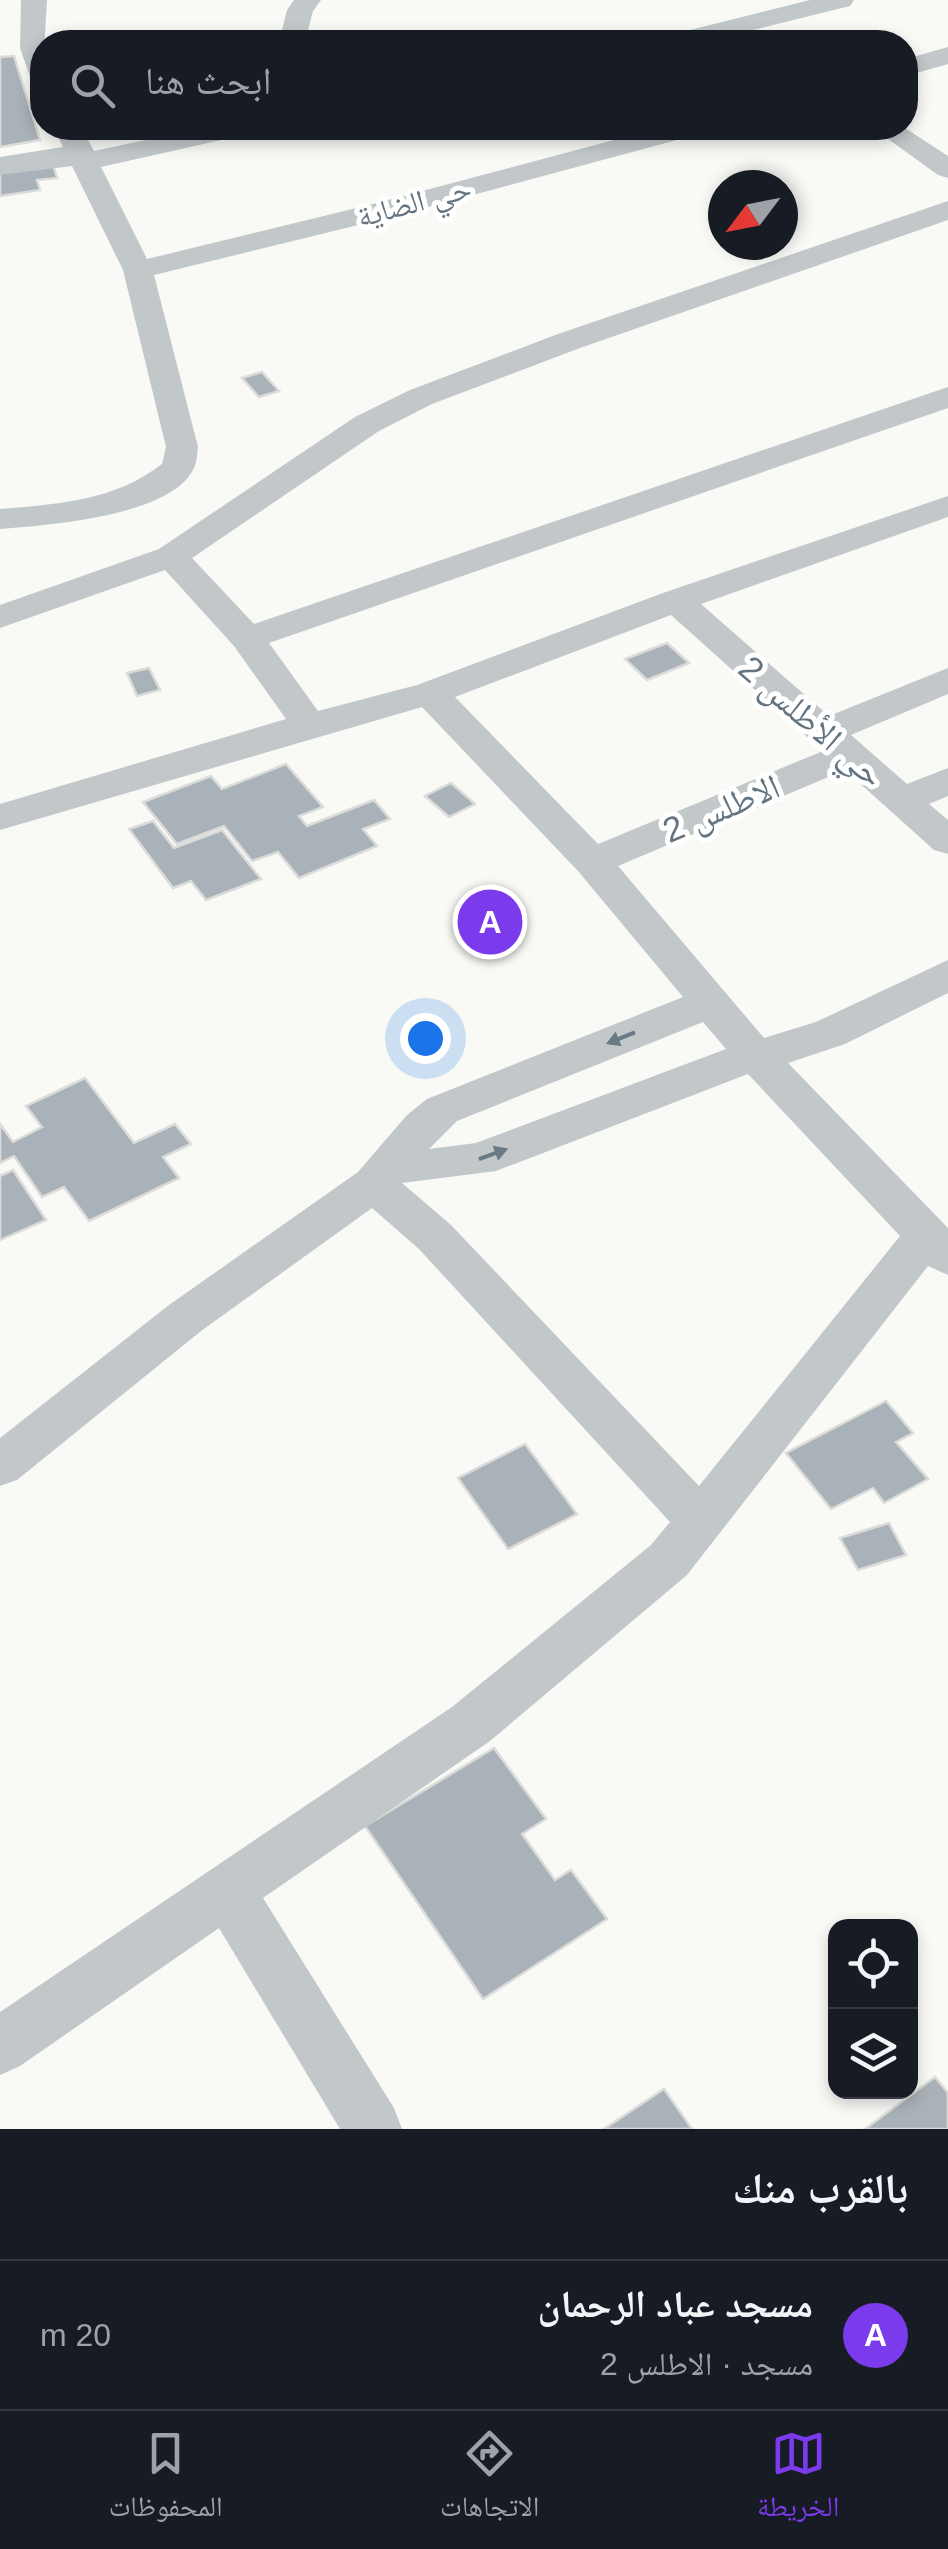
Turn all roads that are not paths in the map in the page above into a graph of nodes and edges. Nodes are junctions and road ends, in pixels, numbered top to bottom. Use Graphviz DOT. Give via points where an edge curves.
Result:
graph roads {
  1 [pos="34,0"];
  2 [pos="308,0"];
  3 [pos="841,0"];
  4 [pos="31,30"];
  5 [pos="295,30"];
  6 [pos="722,30"];
  7 [pos="948,56"];
  8 [pos="918,65"];
  9 [pos="142,140"];
  10 [pos="645,140"];
  11 [pos="904,140"];
  12 [pos="78,148"];
  13 [pos="0,166"];
  14 [pos="948,170"];
  15 [pos="948,210"];
  16 [pos="138,270"];
  17 [pos="948,397"];
  18 [pos="948,506"];
  19 [pos="0,518"];
  20 [pos="171,556"];
  21 [pos="676,601"];
  22 [pos="0,616"];
  23 [pos="246,638"];
  24 [pos="948,680"];
  25 [pos="430,693"];
  26 [pos="309,725"];
  27 [pos="838,743"];
  28 [pos="948,781"];
  29 [pos="903,800"];
  30 [pos="0,818"];
  31 [pos="948,841"];
  32 [pos="592,862"];
  33 [pos="948,975"];
  34 [pos="712,1002"];
  35 [pos="756,1055"];
  36 [pos="386,1174"];
  37 [pos="938,1246"];
  38 [pos="0,1466"];
  39 [pos="702,1523"];
  40 [pos="228,1892"];
  41 [pos="0,2046"];
  42 [pos="372,2129"];
  1 -- 4 [label="street"];
  2 -- 5 [label="street"];
  3 -- 6 [label="street"];
  7 -- 8 [label="street"];
  9 -- 12 [label="street"];
  10 -- 16 [label="street, حي الضاية"];
  11 -- 14 [label="street"];
  12 -- 13 [label="street"];
  12 -- 16 [label="street"];
  15 -- 20 [label="street" via="421,398 367,424"];
  16 -- 19 [label="street" via="182,447 178,468 112,506"];
  17 -- 23 [label="street"];
  18 -- 21 [label="street"];
  20 -- 22 [label="street"];
  20 -- 23 [label="street"];
  21 -- 25 [label="street"];
  21 -- 27 [label="street, حي الأطلس 2"];
  23 -- 26 [label="street"];
  24 -- 27 [label="street, الاطلس 2"];
  25 -- 26 [label="street"];
  25 -- 32 [label="street"];
  26 -- 30 [label="street"];
  27 -- 29 [label="street, حي الأطلس 2"];
  27 -- 32 [label="street, الاطلس 2"];
  28 -- 29 [label="street"];
  29 -- 31 [label="street, حي الأطلس 2"];
  32 -- 34 [label="street"];
  33 -- 35 [label="street" via="829,1034"];
  34 -- 35 [label="street"];
  34 -- 36 [label="street, one-way" via="442,1110 413,1134"];
  36 -- 35 [label="street, one-way" via="480,1159"];
  35 -- 37 [label="street"];
  36 -- 38 [label="street" via="185,1318"];
  36 -- 39 [label="street" via="435,1237"];
  37 -- 39 [label="street"];
  39 -- 40 [label="street" via="669,1560 471,1724"];
  40 -- 41 [label="street"];
  40 -- 42 [label="street"];
}
